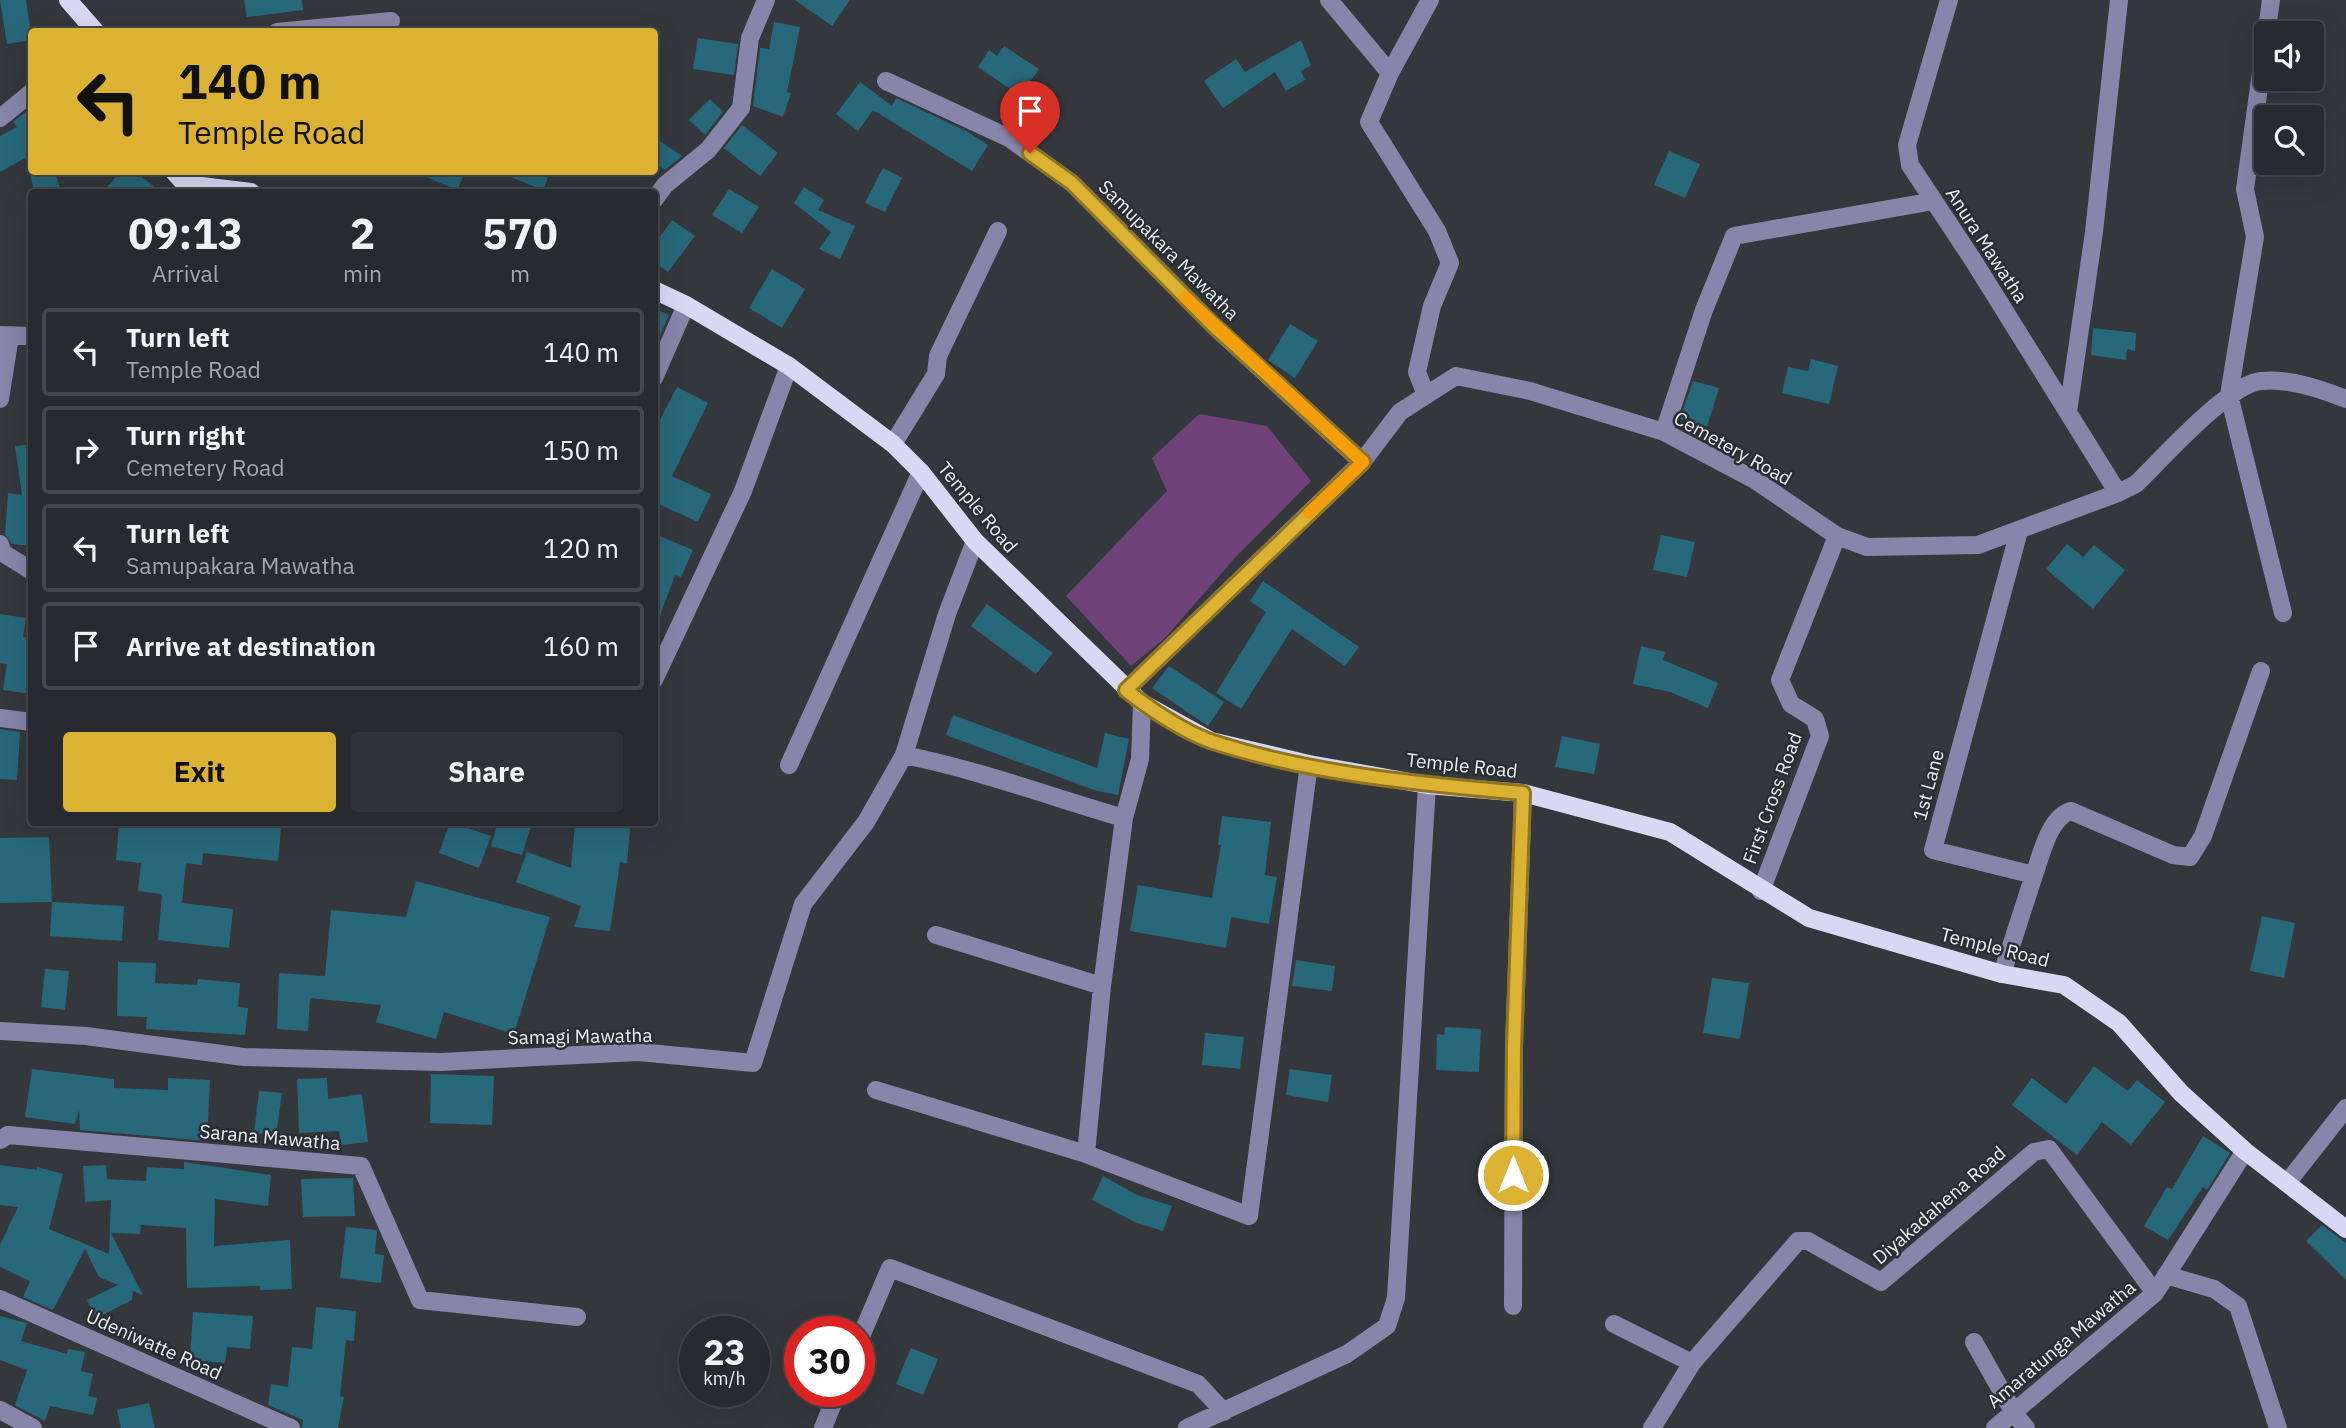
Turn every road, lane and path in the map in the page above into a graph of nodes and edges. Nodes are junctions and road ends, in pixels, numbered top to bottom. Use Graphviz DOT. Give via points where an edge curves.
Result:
graph roads {
  1 [pos="68,0"];
  2 [pos="766,0"];
  3 [pos="1329,0"];
  4 [pos="1430,0"];
  5 [pos="1949,0"];
  6 [pos="2119,0"];
  7 [pos="2270,0"];
  8 [pos="391,21"];
  9 [pos="92,28"];
  10 [pos="318,28"];
  11 [pos="1390,73"];
  12 [pos="886,81"];
  13 [pos="28,95"];
  14 [pos="0,118"];
  15 [pos="182,183"];
  16 [pos="228,189"];
  17 [pos="658,195"];
  18 [pos="1934,201"];
  19 [pos="998,231"];
  20 [pos="658,292"];
  21 [pos="686,305"];
  22 [pos="5,335"];
  23 [pos="28,336"];
  24 [pos="789,366"];
  25 [pos="658,369"];
  26 [pos="1426,395"];
  27 [pos="2229,395"];
  28 [pos="0,398"];
  29 [pos="2346,399"];
  30 [pos="2068,412"];
  31 [pos="1664,432"];
  32 [pos="893,444"];
  33 [pos="1363,462"];
  34 [pos="921,472"];
  35 [pos="2118,494"];
  36 [pos="2019,531"];
  37 [pos="1837,536"];
  38 [pos="975,541"];
  39 [pos="0,544"];
  40 [pos="28,569"];
  41 [pos="2283,613"];
  42 [pos="2261,671"];
  43 [pos="658,672"];
  44 [pos="1126,690"];
  45 [pos="1142,703"];
  46 [pos="0,718"];
  47 [pos="28,722"];
  48 [pos="904,755"];
  49 [pos="1309,764"];
  50 [pos="789,765"];
  51 [pos="1427,785"];
  52 [pos="1523,793"];
  53 [pos="1124,818"];
  54 [pos="2034,875"];
  55 [pos="1761,891"];
  56 [pos="936,935"];
  57 [pos="2002,974"];
  58 [pos="1102,986"];
  59 [pos="0,1031"];
  60 [pos="876,1090"];
  61 [pos="2346,1108"];
  62 [pos="0,1140"];
  63 [pos="2245,1151"];
  64 [pos="1086,1154"];
  65 [pos="2287,1183"];
  66 [pos="2346,1229"];
  67 [pos="2166,1275"];
  68 [pos="2155,1293"];
  69 [pos="0,1299"];
  70 [pos="1513,1306"];
  71 [pos="869,1316"];
  72 [pos="577,1317"];
  73 [pos="1614,1324"];
  74 [pos="1974,1342"];
  75 [pos="1692,1363"];
  76 [pos="832,1407"];
  77 [pos="0,1410"];
  78 [pos="1224,1412"];
  79 [pos="2014,1413"];
  80 [pos="33,1428"];
  81 [pos="291,1428"];
  82 [pos="823,1428"];
  83 [pos="1187,1428"];
  84 [pos="1652,1428"];
  85 [pos="1994,1428"];
  86 [pos="2026,1428"];
  87 [pos="2278,1428"];
  1 -- 9 [label="main road"];
  2 -- 17 [label="street" via="750,38 741,107 708,150"];
  3 -- 11 [label="street"];
  4 -- 11 [label="street"];
  5 -- 18 [label="street, Anura Mawatha" via="1908,145 1910,165"];
  6 -- 30 [label="street" via="2094,232"];
  7 -- 27 [label="street" via="2245,189 2255,237"];
  8 -- 10 [label="street"];
  11 -- 26 [label="street" via="1369,121 1437,231 1450,263 1432,306 1417,372"];
  12 -- 33 [label="street, Samupakara Mawatha" via="1009,138 1072,183 1213,325"];
  13 -- 14 [label="street"];
  15 -- 16 [label="main road"];
  18 -- 30 [label="street, Anura Mawatha"];
  18 -- 31 [label="street" via="1734,236"];
  19 -- 32 [label="street" via="938,356 936,374"];
  20 -- 21 [label="main road, Temple Road"];
  21 -- 24 [label="main road, Temple Road"];
  21 -- 25 [label="street"];
  22 -- 23 [label="street"];
  22 -- 28 [label="street"];
  24 -- 32 [label="main road, Temple Road"];
  24 -- 43 [label="street" via="743,491"];
  26 -- 31 [label="street, Cemetery Road" via="1456,376 1530,391"];
  26 -- 33 [label="street, Cemetery Road" via="1401,412"];
  27 -- 29 [label="street, Cemetery Road" via="2260,380 2313,387"];
  27 -- 35 [label="street, Cemetery Road" via="2136,484"];
  27 -- 41 [label="street"];
  30 -- 35 [label="street, Anura Mawatha"];
  31 -- 37 [label="street, Cemetery Road" via="1755,480"];
  32 -- 34 [label="main road, Temple Road"];
  33 -- 44 [label="street, Cemetery Road"];
  34 -- 38 [label="main road, Temple Road"];
  34 -- 50 [label="street"];
  35 -- 36 [label="street, Cemetery Road"];
  36 -- 37 [label="street, Cemetery Road" via="1978,545 1867,547"];
  36 -- 54 [label="street, 1st Lane" via="1933,850"];
  37 -- 55 [label="street, First Cross Road" via="1780,680 1791,704 1815,719 1820,736"];
  38 -- 44 [label="main road, Temple Road"];
  38 -- 48 [label="street" via="947,614"];
  39 -- 40 [label="street" via="3,553"];
  42 -- 54 [label="street" via="2203,836 2190,857 2174,855 2071,811 2054,825"];
  44 -- 45 [label="main road, Temple Road"];
  45 -- 49 [label="main road, Temple Road" via="1211,741"];
  45 -- 53 [label="street" via="1140,759"];
  46 -- 47 [label="street"];
  48 -- 53 [label="street" via="963,767"];
  48 -- 59 [label="street, Samagi Mawatha" via="866,822 803,904 753,1063 639,1052 440,1062 244,1058 86,1036"];
  49 -- 51 [label="main road, Temple Road"];
  49 -- 64 [label="street" via="1249,1216"];
  51 -- 52 [label="main road, Temple Road"];
  51 -- 78 [label="street" via="1396,1298 1387,1326 1347,1354"];
  52 -- 55 [label="main road, Temple Road" via="1670,832"];
  52 -- 70 [label="street" via="1514,1047"];
  53 -- 58 [label="street"];
  54 -- 57 [label="street"];
  55 -- 57 [label="main road, Temple Road" via="1809,918"];
  56 -- 58 [label="street"];
  57 -- 63 [label="main road, Temple Road" via="2064,985 2119,1023 2181,1093"];
  58 -- 64 [label="street"];
  60 -- 64 [label="street"];
  61 -- 65 [label="street"];
  62 -- 72 [label="street, Sarana Mawatha" via="8,1135 361,1166 420,1300"];
  63 -- 65 [label="main road, Temple Road"];
  63 -- 67 [label="street, Amaratunga Mawatha"];
  65 -- 66 [label="main road, Temple Road"];
  67 -- 68 [label="street, Amaratunga Mawatha"];
  67 -- 87 [label="street" via="2214,1289 2238,1306"];
  68 -- 75 [label="street, Diyakadahena Road" via="2049,1149 2042,1150 2034,1152 1881,1282 1808,1241 1798,1241"];
  68 -- 79 [label="street, Amaratunga Mawatha"];
  69 -- 81 [label="street, Udeniwatte Road"];
  71 -- 78 [label="street" via="890,1268 1198,1384"];
  73 -- 75 [label="street"];
  74 -- 79 [label="street"];
  75 -- 84 [label="street, Diyakadahena Road"];
  76 -- 82 [label="street"];
  77 -- 80 [label="street"];
  78 -- 83 [label="street"];
  79 -- 85 [label="street, Amaratunga Mawatha"];
  79 -- 86 [label="street"];
}
